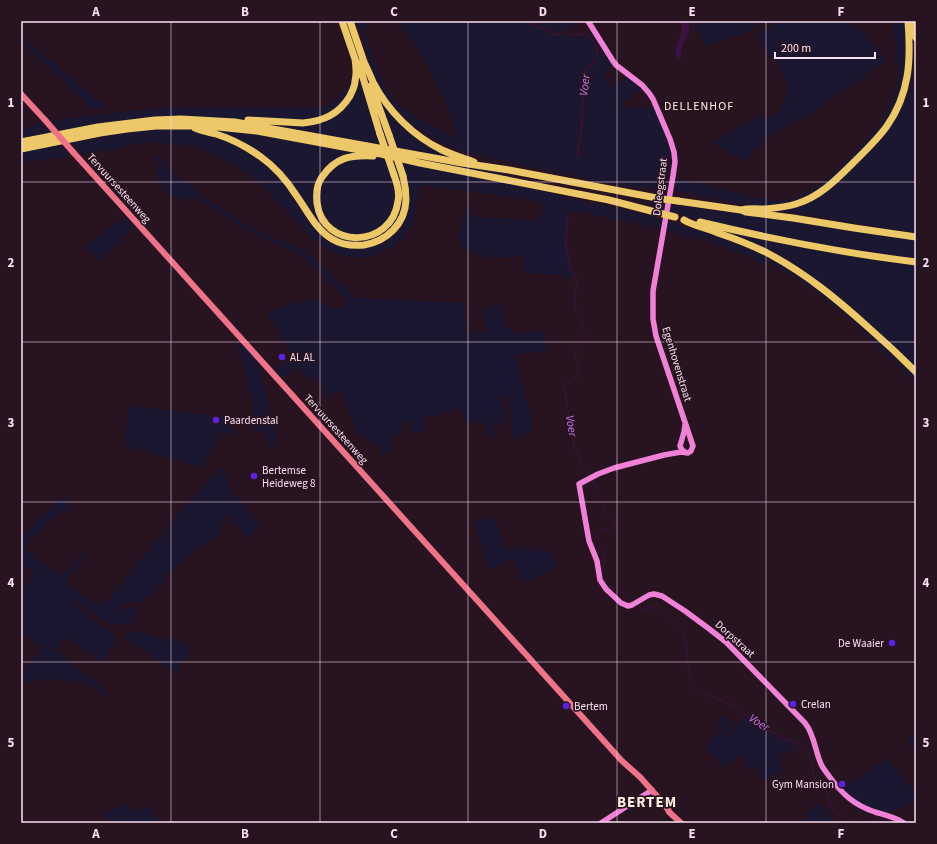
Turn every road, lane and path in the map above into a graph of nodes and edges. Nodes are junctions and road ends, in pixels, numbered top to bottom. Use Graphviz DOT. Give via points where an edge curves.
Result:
graph roads {
  1 [pos="342,21"];
  2 [pos="350,21"];
  3 [pos="588,21"];
  4 [pos="909,21"];
  5 [pos="916,38"];
  6 [pos="355,59"];
  7 [pos="364,62"];
  8 [pos="21,94"];
  9 [pos="235,122"];
  10 [pos="192,126"];
  11 [pos="21,142"];
  12 [pos="21,149"];
  13 [pos="381,154"];
  14 [pos="484,166"];
  15 [pos="742,210"];
  16 [pos="684,220"];
  17 [pos="916,237"];
  18 [pos="662,240"];
  19 [pos="916,262"];
  20 [pos="916,372"];
  21 [pos="685,423"];
  22 [pos="692,443"];
  23 [pos="681,444"];
  24 [pos="685,452"];
  25 [pos="664,455"];
  26 [pos="650,791"];
  27 [pos="676,820"];
  28 [pos="601,823"];
  29 [pos="904,823"];
  1 -- 6 [label="highway"];
  2 -- 7 [label="highway"];
  3 -- 18 [label="street, Doleegstraat" via="613,62 649,92 670,139 675,164"];
  4 -- 5 [label="highway"];
  4 -- 15 [label="highway" via="907,80 896,110 880,136 840,176 815,196 785,207"];
  6 -- 9 [label="highway" via="356,78 353,90 346,103 330,116 303,123 241,120"];
  6 -- 13 [label="highway, bridge" via="394,175 399,201 393,218 383,230 363,238 352,238 337,233 328,226 317,206 320,180 334,163 347,157"];
  7 -- 10 [label="highway, bridge" via="406,189 401,220 388,236 380,241 357,246 332,239 315,223 290,185 263,158 232,140"];
  7 -- 14 [label="highway" via="382,97 406,125 441,150"];
  8 -- 26 [label="main road, Tervuursesteenweg, bridge"];
  9 -- 11 [label="highway" via="155,120 98,126"];
  9 -- 14 [label="highway"];
  10 -- 12 [label="highway" via="156,126 113,131"];
  10 -- 13 [label="highway" via="257,131"];
  13 -- 16 [label="highway, bridge" via="609,200"];
  14 -- 15 [label="highway, bridge" via="662,199"];
  15 -- 17 [label="highway"];
  16 -- 19 [label="highway" via="759,236"];
  16 -- 20 [label="highway" via="752,246 798,271 844,305"];
  18 -- 21 [label="street, Egenhovenstraat" via="653,291 653,319 656,336"];
  21 -- 22 [label="street, Egenhovenstraat"];
  21 -- 23 [label="street, Egenhovenstraat"];
  22 -- 23 [label="street" via="687,440"];
  22 -- 24 [label="street" via="691,451"];
  23 -- 24 [label="street"];
  23 -- 25 [label="street"];
  24 -- 25 [label="street"];
  25 -- 29 [label="street, Dorpstraat" via="609,470 579,484 589,542 597,561 601,582 620,602 628,606 649,594 658,594 708,628 733,649 806,724 822,766 845,796 862,807"];
  26 -- 27 [label="main road, Tervuursesteenweg"];
  26 -- 28 [label="street"];
}
